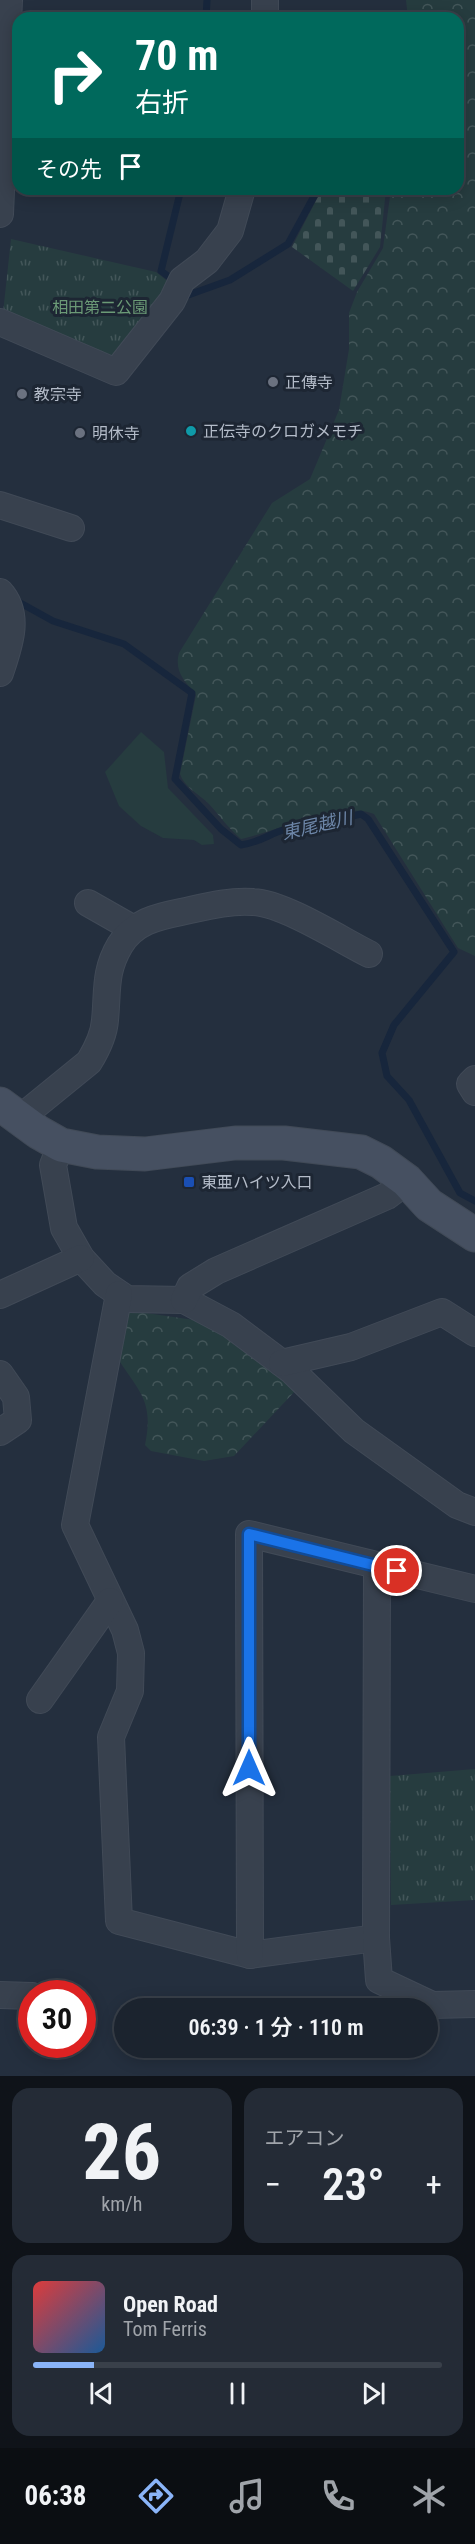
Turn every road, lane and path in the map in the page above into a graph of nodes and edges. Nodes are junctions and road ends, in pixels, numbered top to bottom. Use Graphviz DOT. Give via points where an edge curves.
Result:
graph roads {
  1 [pos="9,0"];
  2 [pos="12,29"];
  3 [pos="12,124"];
  4 [pos="11,161"];
  5 [pos="240,195"];
  6 [pos="0,214"];
  7 [pos="0,321"];
  8 [pos="0,505"];
  9 [pos="71,528"];
  10 [pos="0,591"];
  11 [pos="0,673"];
  12 [pos="88,903"];
  13 [pos="132,928"];
  14 [pos="369,954"];
  15 [pos="475,1079"];
  16 [pos="475,1092"];
  17 [pos="10,1112"];
  18 [pos="61,1145"];
  19 [pos="407,1181"];
  20 [pos="475,1235"];
  21 [pos="81,1258"];
  22 [pos="119,1294"];
  23 [pos="0,1295"];
  24 [pos="184,1300"];
  25 [pos="475,1333"];
  26 [pos="282,1363"];
  27 [pos="0,1374"];
  28 [pos="0,1432"];
  29 [pos="475,1512"];
  30 [pos="377,1566"];
  31 [pos="475,1589"];
  32 [pos="110,1601"];
  33 [pos="40,1700"];
  34 [pos="376,1938"];
  35 [pos="250,1955"];
  36 [pos="0,1995"];
  37 [pos="18,1996"];
  38 [pos="475,2004"];
  1 -- 2 [label="street"];
  3 -- 4 [label="street"];
  4 -- 6 [label="street"];
  5 -- 7 [label="street" via="230,231 207,261 182,280 172,302 116,372"];
  8 -- 9 [label="street"];
  10 -- 11 [label="street" via="9,601 12,637"];
  12 -- 13 [label="street"];
  13 -- 14 [label="street" via="158,916 255,902 279,909"];
  13 -- 17 [label="street" via="111,965 105,987 102,1036 89,1062"];
  15 -- 16 [label="street" via="470,1084"];
  17 -- 18 [label="street"];
  18 -- 19 [label="street" via="97,1152 145,1154 235,1143 284,1143 361,1152"];
  18 -- 21 [label="street" via="53,1165 64,1228"];
  19 -- 20 [label="street" via="429,1205"];
  19 -- 24 [label="street" via="387,1196 216,1271 190,1287"];
  21 -- 22 [label="street"];
  21 -- 23 [label="street"];
  22 -- 24 [label="street" via="127,1299"];
  22 -- 32 [label="street" via="75,1525"];
  24 -- 26 [label="street" via="231,1325"];
  25 -- 26 [label="street" via="442,1312 351,1347"];
  26 -- 29 [label="street" via="354,1431 457,1505"];
  27 -- 28 [label="street" via="16,1398 18,1420"];
  30 -- 31 [label="street"];
  30 -- 34 [label="street"];
  30 -- 35 [label="street" via="249,1534"];
  32 -- 33 [label="street"];
  32 -- 35 [label="street" via="125,1630 131,1653 130,1691 111,1737 119,1921"];
  34 -- 35 [label="street"];
  34 -- 38 [label="street" via="379,1980 432,2005"];
  36 -- 37 [label="street"];
}
